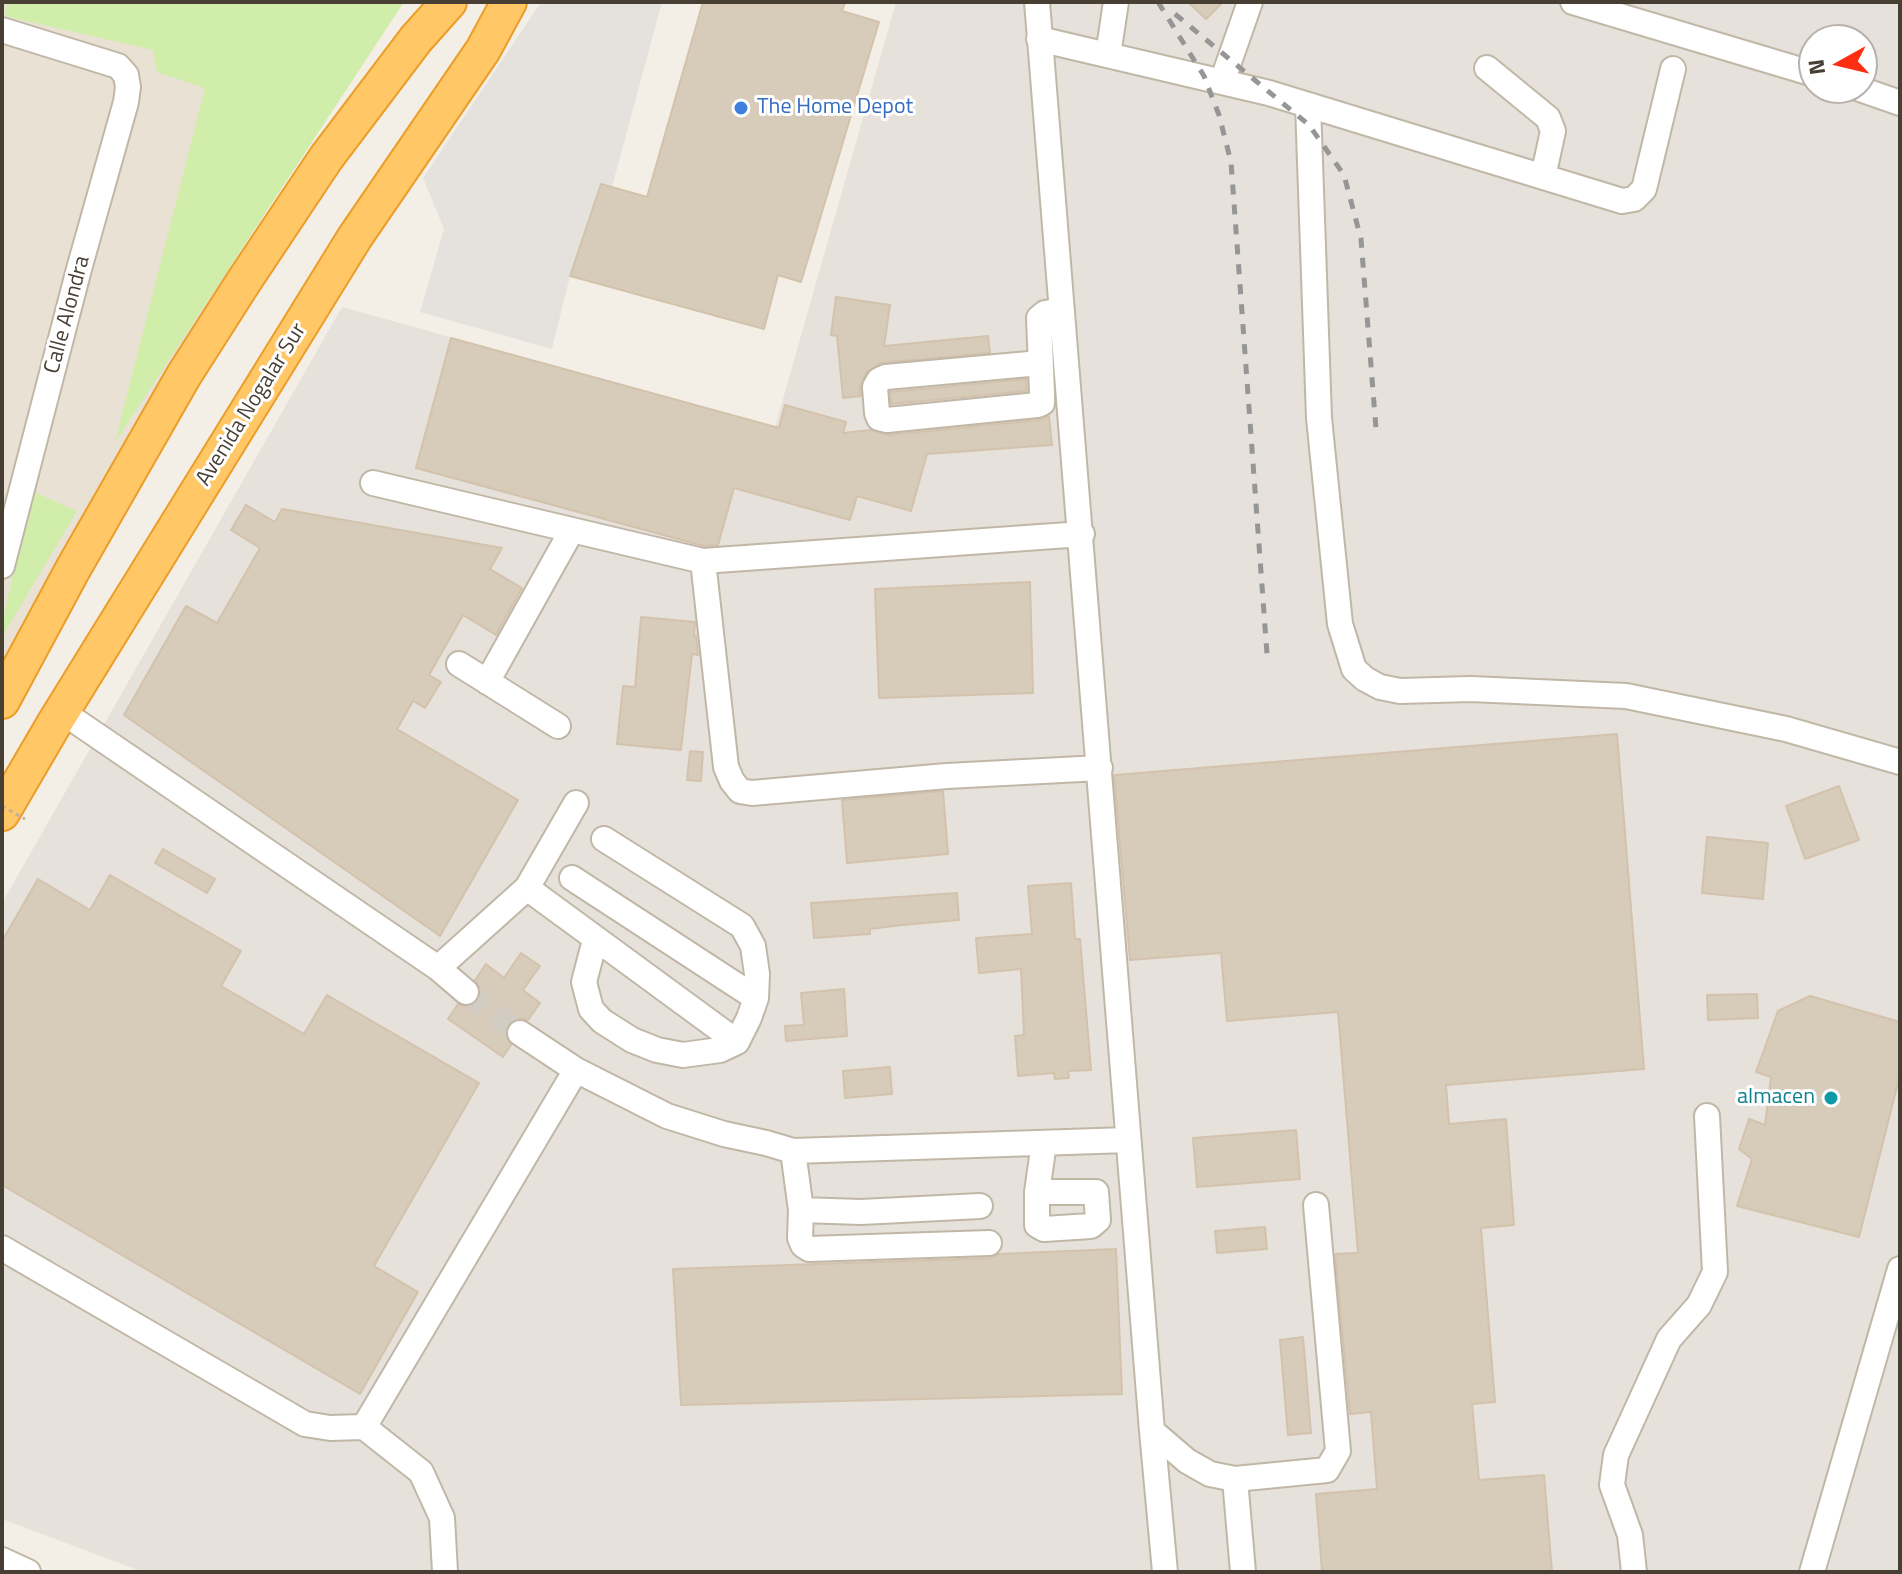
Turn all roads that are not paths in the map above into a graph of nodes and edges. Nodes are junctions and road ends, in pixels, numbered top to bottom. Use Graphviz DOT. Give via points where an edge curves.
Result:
graph roads {
  1 [pos="433,2"];
  2 [pos="449,2"];
  3 [pos="509,2"];
  4 [pos="525,2"];
  5 [pos="1037,2"];
  6 [pos="1116,2"];
  7 [pos="1250,2"];
  8 [pos="1573,2"];
  9 [pos="2,30"];
  10 [pos="416,39"];
  11 [pos="1039,39"];
  12 [pos="483,50"];
  13 [pos="1108,55"];
  14 [pos="1487,68"];
  15 [pos="1673,69"];
  16 [pos="1798,69"];
  17 [pos="1222,82"];
  18 [pos="1878,95"];
  19 [pos="1900,103"];
  20 [pos="1308,105"];
  21 [pos="1543,177"];
  22 [pos="1062,310"];
  23 [pos="1040,363"];
  24 [pos="373,483"];
  25 [pos="572,530"];
  26 [pos="1082,534"];
  27 [pos="703,561"];
  28 [pos="2,566"];
  29 [pos="459,664"];
  30 [pos="487,682"];
  31 [pos="4,693"];
  32 [pos="61,711"];
  33 [pos="558,726"];
  34 [pos="1900,762"];
  35 [pos="1100,768"];
  36 [pos="576,803"];
  37 [pos="13,816"];
  38 [pos="604,839"];
  39 [pos="572,878"];
  40 [pos="527,888"];
  41 [pos="595,940"];
  42 [pos="438,968"];
  43 [pos="466,992"];
  44 [pos="756,998"];
  45 [pos="520,1033"];
  46 [pos="737,1042"];
  47 [pos="576,1070"];
  48 [pos="1707,1116"];
  49 [pos="1128,1140"];
  50 [pos="1044,1143"];
  51 [pos="793,1151"];
  52 [pos="1037,1192"];
  53 [pos="1316,1205"];
  54 [pos="980,1206"];
  55 [pos="801,1210"];
  56 [pos="989,1243"];
  57 [pos="2,1248"];
  58 [pos="1900,1269"];
  59 [pos="364,1427"];
  60 [pos="1152,1431"];
  61 [pos="1235,1479"];
  62 [pos="2,1560"];
  63 [pos="28,1572"];
  64 [pos="445,1572"];
  65 [pos="1165,1572"];
  66 [pos="1243,1572"];
  67 [pos="1634,1572"];
  68 [pos="1812,1572"];
  1 -- 10 [label="highway"];
  2 -- 10 [label="highway"];
  3 -- 12 [label="highway, Avenida Nogalar Sur"];
  4 -- 12 [label="highway"];
  5 -- 11 [label="street"];
  6 -- 13 [label="street"];
  7 -- 17 [label="street"];
  8 -- 16 [label="street"];
  9 -- 28 [label="street, Calle Alondra" via="118,66 128,87"];
  10 -- 31 [label="highway" via="326,158 184,375"];
  11 -- 13 [label="street"];
  11 -- 22 [label="street"];
  12 -- 32 [label="highway, Avenida Nogalar Sur" via="355,237"];
  13 -- 17 [label="street"];
  14 -- 21 [label="street" via="1548,118 1553,131"];
  15 -- 21 [label="street" via="1644,189 1634,199 1622,201"];
  17 -- 20 [label="street"];
  18 -- 19 [label="street"];
  20 -- 21 [label="street"];
  20 -- 34 [label="street" via="1319,418 1340,624 1354,669 1380,687 1400,691 1626,696 1786,729"];
  22 -- 23 [label="street" via="1039,318"];
  22 -- 26 [label="street"];
  23 -- 23 [label="street" via="1042,403 1037,405 887,420 877,413 875,387 886,377"];
  24 -- 25 [label="street"];
  25 -- 27 [label="street"];
  25 -- 30 [label="street"];
  26 -- 27 [label="street"];
  26 -- 35 [label="street"];
  27 -- 35 [label="street" via="726,767 740,791"];
  29 -- 30 [label="street"];
  30 -- 33 [label="street"];
  32 -- 37 [label="highway, Avenida Nogalar Sur"];
  32 -- 42 [label="street"];
  35 -- 49 [label="street"];
  36 -- 40 [label="street"];
  38 -- 44 [label="street" via="742,926 753,946"];
  39 -- 44 [label="street"];
  40 -- 41 [label="street"];
  40 -- 42 [label="street"];
  41 -- 46 [label="street"];
  41 -- 46 [label="street" via="584,982 591,1009 602,1021 644,1045 683,1055"];
  42 -- 43 [label="street"];
  44 -- 46 [label="street"];
  45 -- 47 [label="street"];
  47 -- 51 [label="street" via="667,1116"];
  47 -- 59 [label="street"];
  48 -- 67 [label="street" via="1715,1272 1699,1305 1669,1339 1616,1455 1612,1485 1630,1535"];
  49 -- 50 [label="street"];
  49 -- 60 [label="street"];
  50 -- 51 [label="street"];
  50 -- 52 [label="street"];
  51 -- 55 [label="street"];
  53 -- 61 [label="street" via="1338,1451 1327,1470"];
  54 -- 55 [label="street"];
  55 -- 56 [label="street" via="800,1238 809,1249"];
  57 -- 59 [label="street" via="305,1424"];
  58 -- 68 [label="street"];
  59 -- 64 [label="street" via="421,1472 442,1518"];
  60 -- 61 [label="street" via="1187,1461 1210,1474"];
  60 -- 65 [label="street"];
  61 -- 66 [label="street"];
  62 -- 63 [label="street"];
}
